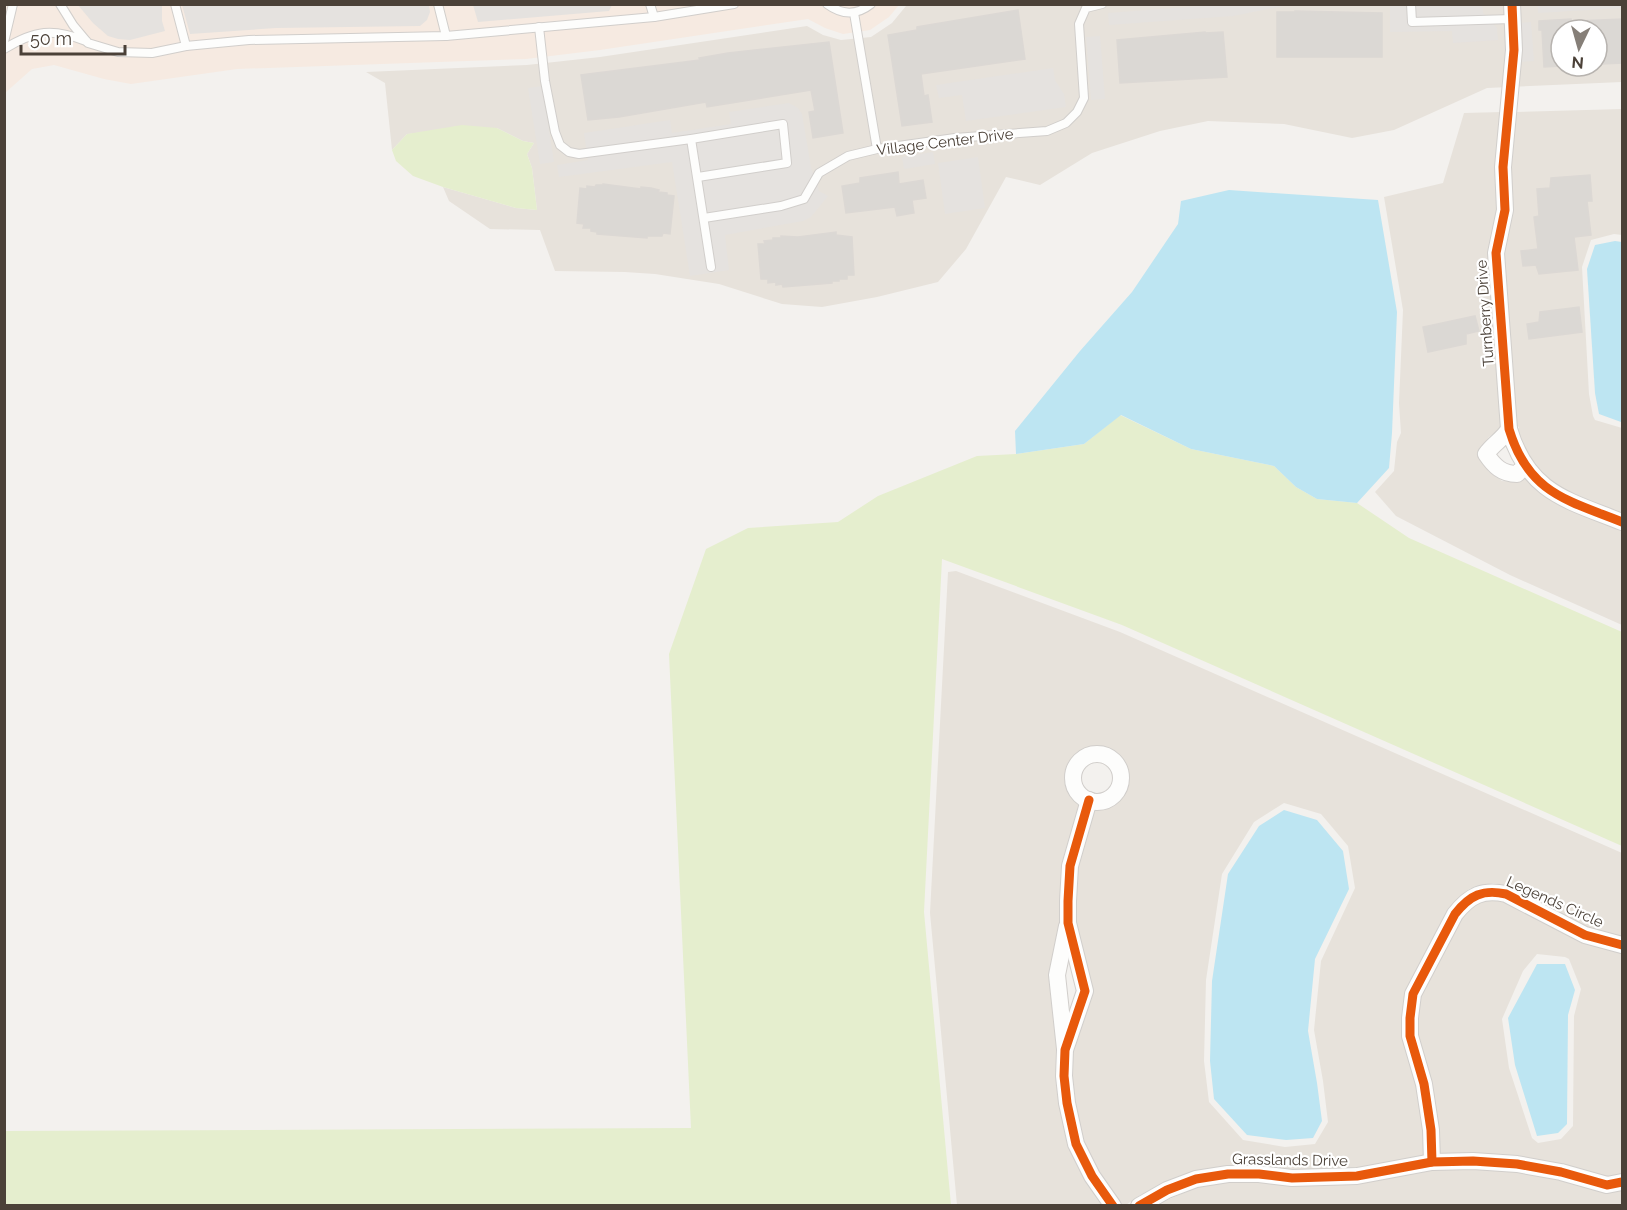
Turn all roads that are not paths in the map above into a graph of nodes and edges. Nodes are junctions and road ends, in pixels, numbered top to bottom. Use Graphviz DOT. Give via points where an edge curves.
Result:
graph roads {
  1 [pos="13,4"];
  2 [pos="60,4"];
  3 [pos="175,4"];
  4 [pos="438,4"];
  5 [pos="651,4"];
  6 [pos="734,4"];
  7 [pos="827,4"];
  8 [pos="871,4"];
  9 [pos="1102,4"];
  10 [pos="1412,4"];
  11 [pos="1512,12"];
  12 [pos="854,13"];
  13 [pos="654,17"];
  14 [pos="539,27"];
  15 [pos="446,36"];
  16 [pos="4,42"];
  17 [pos="88,43"];
  18 [pos="186,46"];
  19 [pos="4,49"];
  20 [pos="691,139"];
  21 [pos="877,149"];
  22 [pos="698,177"];
  23 [pos="704,218"];
  24 [pos="711,267"];
  25 [pos="1509,429"];
  26 [pos="1525,466"];
  27 [pos="1623,522"];
  28 [pos="1089,800"];
  29 [pos="1068,923"];
  30 [pos="1623,945"];
  31 [pos="1065,1050"];
  32 [pos="1432,1162"];
  33 [pos="1623,1182"];
  34 [pos="1113,1206"];
  35 [pos="1139,1206"];
  1 -- 16 [label="lane"];
  2 -- 17 [label="lane"];
  3 -- 18 [label="lane"];
  4 -- 15 [label="lane"];
  5 -- 13 [label="lane"];
  6 -- 13 [label="lane"];
  7 -- 12 [label="lane" via="844,13"];
  8 -- 12 [label="lane"];
  9 -- 21 [label="lane, Village Center Drive" via="1086,8 1079,24 1084,98 1066,123 1047,132 939,137"];
  10 -- 11 [label="lane" via="1412,22"];
  11 -- 25 [label="street, Turnberry Drive" via="1512,71 1503,167 1505,210 1496,253"];
  12 -- 21 [label="lane"];
  13 -- 14 [label="lane"];
  14 -- 15 [label="lane"];
  14 -- 20 [label="lane" via="555,132 560,145 569,152 579,154"];
  15 -- 18 [label="lane" via="249,40"];
  17 -- 18 [label="lane" via="118,52 152,53"];
  17 -- 19 [label="lane" via="65,33 39,33"];
  20 -- 22 [label="lane"];
  20 -- 22 [label="lane" via="783,124 787,163"];
  21 -- 23 [label="lane, Village Center Drive" via="848,156 819,173 804,199"];
  22 -- 23 [label="lane"];
  23 -- 24 [label="lane"];
  25 -- 26 [label="street, Turnberry Drive"];
  25 -- 26 [label="street" via="1486,454 1506,474 1518,474"];
  26 -- 27 [label="street, Turnberry Drive" via="1560,497"];
  28 -- 29 [label="street" via="1070,866"];
  29 -- 31 [label="street" via="1057,975"];
  29 -- 31 [label="street" via="1085,991"];
  30 -- 32 [label="street, Legends Circle" via="1585,935 1506,894 1481,893 1464,903 1413,994 1410,1036 1424,1084"];
  31 -- 34 [label="street" via="1066,1103 1076,1144"];
  32 -- 33 [label="street, Grasslands Drive" via="1517,1164 1607,1185"];
  32 -- 35 [label="street, Grasslands Drive" via="1357,1176 1292,1178 1228,1174 1196,1179"];
}
